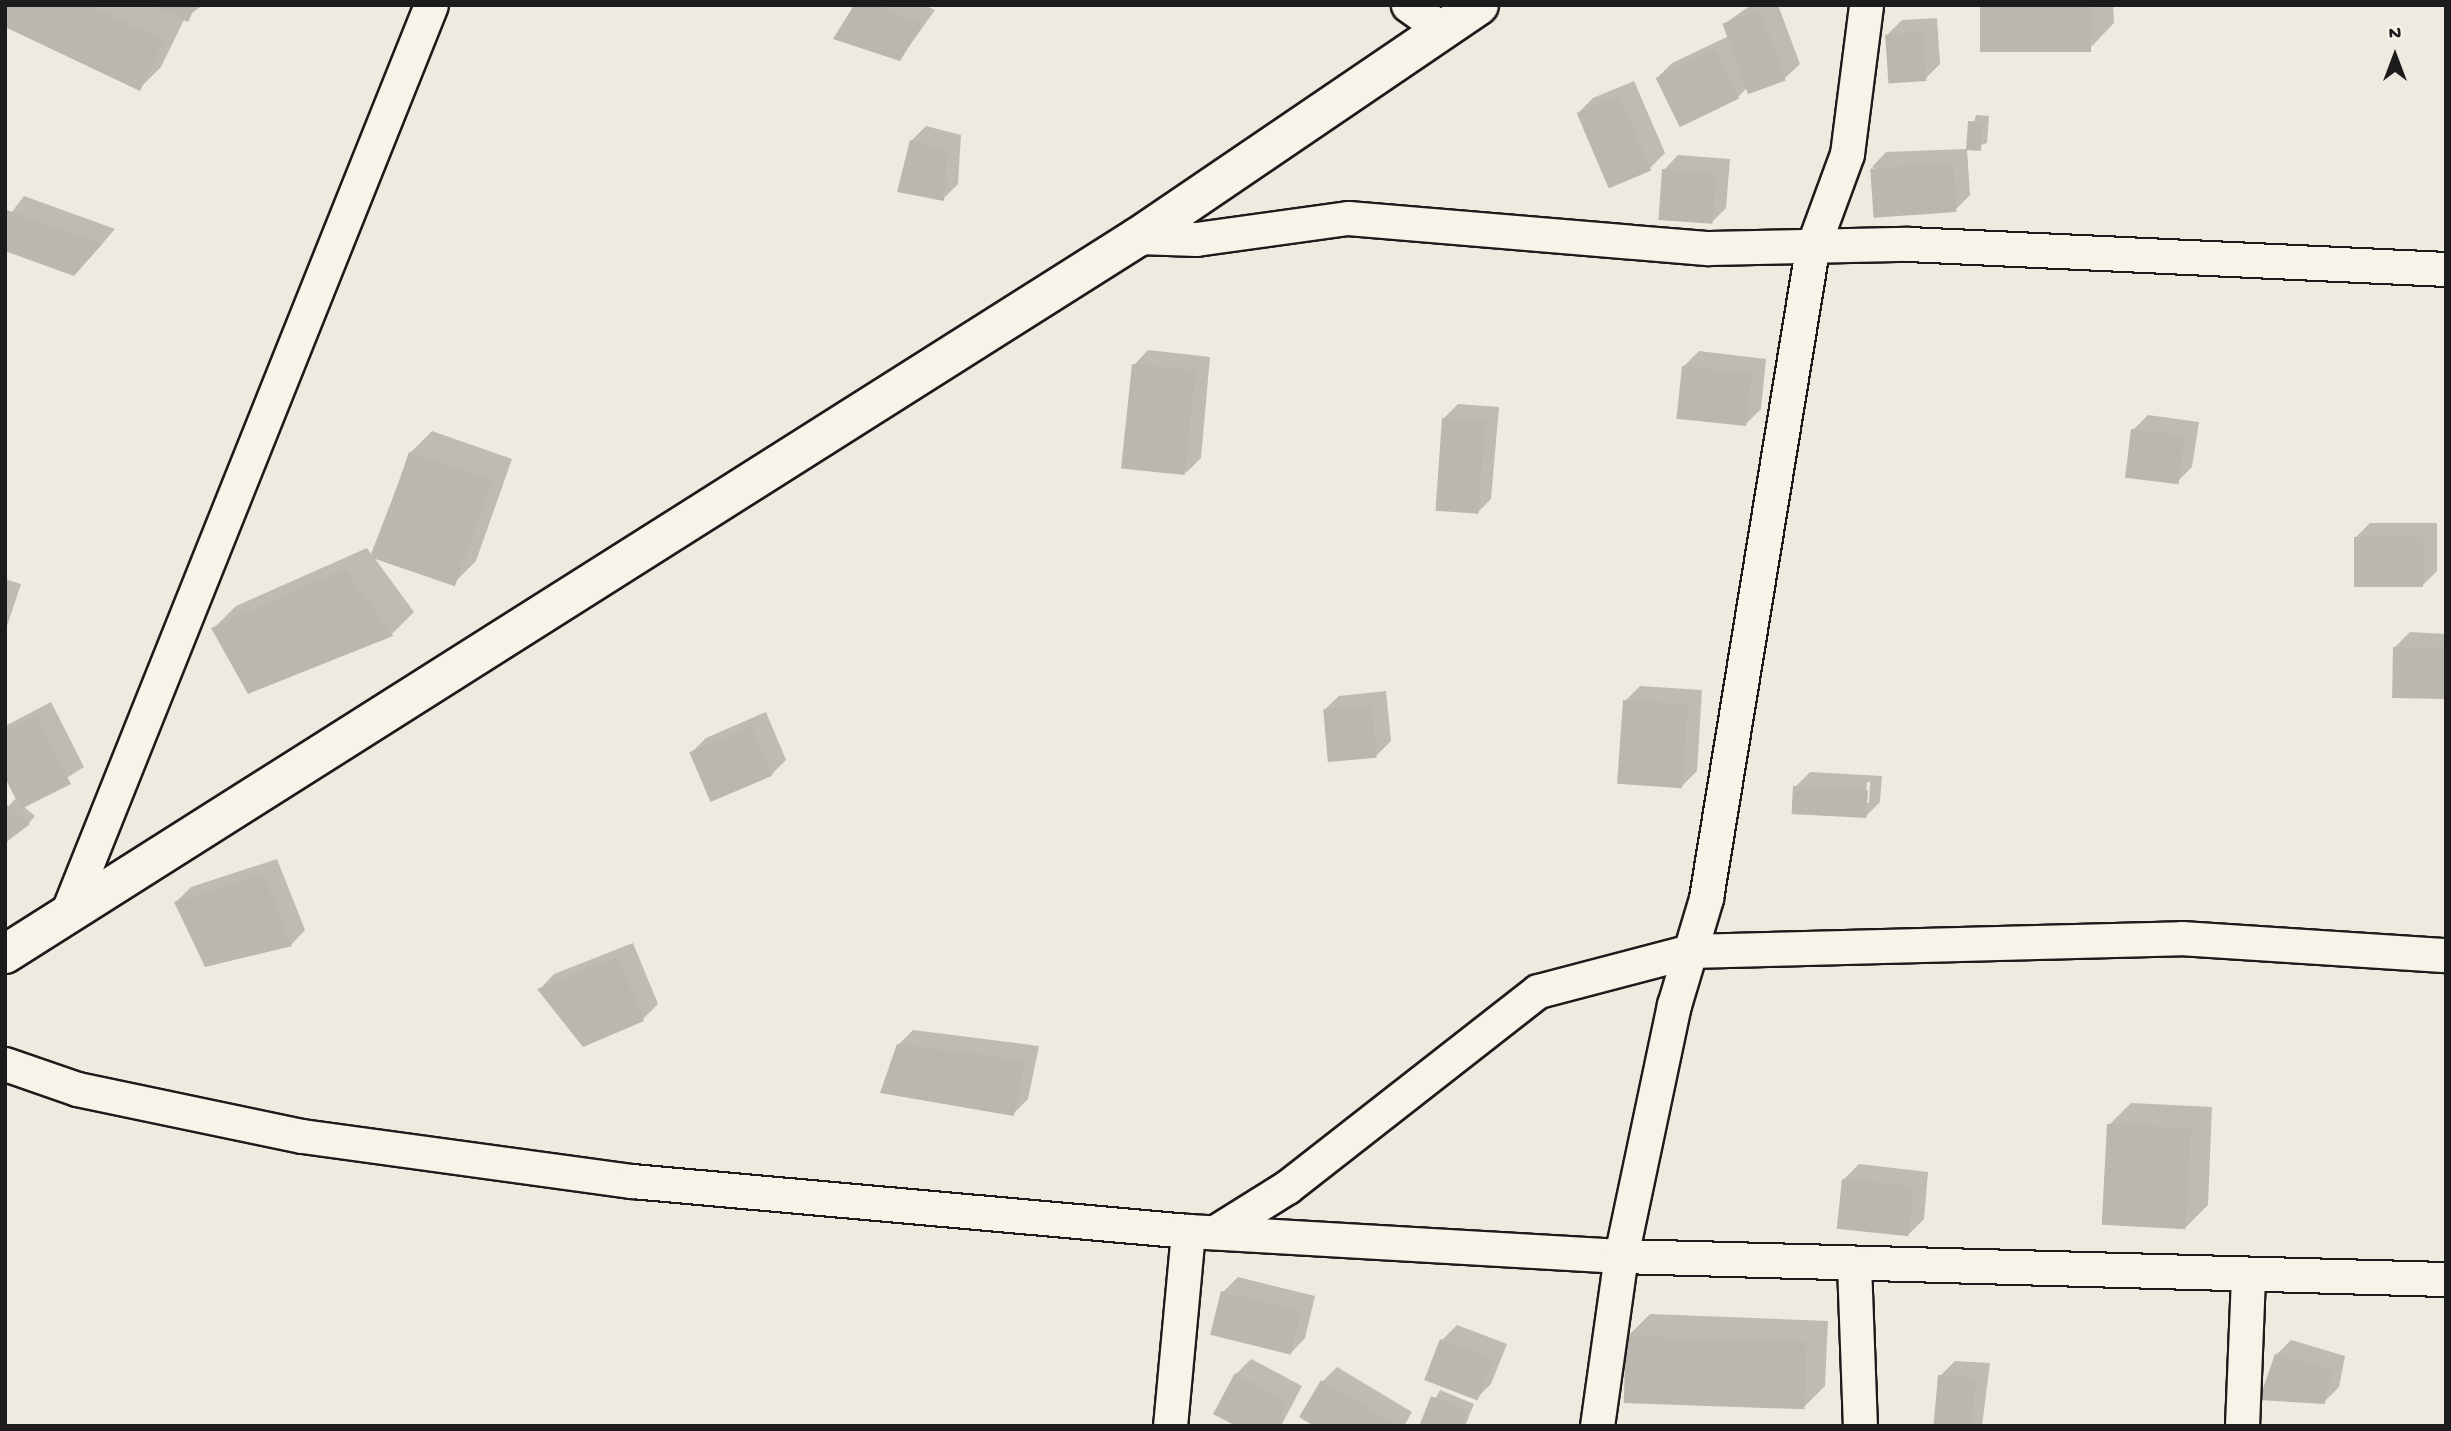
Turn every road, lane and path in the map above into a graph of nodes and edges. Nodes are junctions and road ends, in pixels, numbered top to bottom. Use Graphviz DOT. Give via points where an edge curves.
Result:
graph roads {
  1 [pos="431,5"];
  2 [pos="1479,5"];
  3 [pos="1866,5"];
  4 [pos="1420,12"];
  5 [pos="1138,237"];
  6 [pos="1812,249"];
  7 [pos="2446,269"];
  8 [pos="66,916"];
  9 [pos="1690,951"];
  10 [pos="5,954"];
  11 [pos="2446,955"];
  12 [pos="5,1064"];
  13 [pos="1202,1231"];
  14 [pos="1621,1256"];
  15 [pos="1854,1264"];
  16 [pos="2248,1276"];
  17 [pos="2446,1279"];
  18 [pos="1170,1426"];
  19 [pos="1597,1426"];
  20 [pos="1860,1426"];
  21 [pos="2242,1426"];
  1 -- 8 [label="street"];
  2 -- 4 [label="street"];
  3 -- 6 [label="street" via="1847,154"];
  4 -- 5 [label="street"];
  5 -- 6 [label="street" via="1196,239 1348,218 1709,248"];
  5 -- 8 [label="street"];
  6 -- 7 [label="street" via="1908,244"];
  6 -- 9 [label="street" via="1732,758"];
  8 -- 10 [label="street"];
  9 -- 11 [label="street" via="2181,937"];
  9 -- 13 [label="street" via="1538,991 1287,1187"];
  9 -- 14 [label="street"];
  12 -- 13 [label="street" via="76,1089 302,1136 632,1181"];
  13 -- 14 [label="street"];
  13 -- 18 [label="street"];
  14 -- 15 [label="street"];
  14 -- 19 [label="street"];
  15 -- 16 [label="street"];
  15 -- 20 [label="street"];
  16 -- 17 [label="street"];
  16 -- 21 [label="street"];
}
